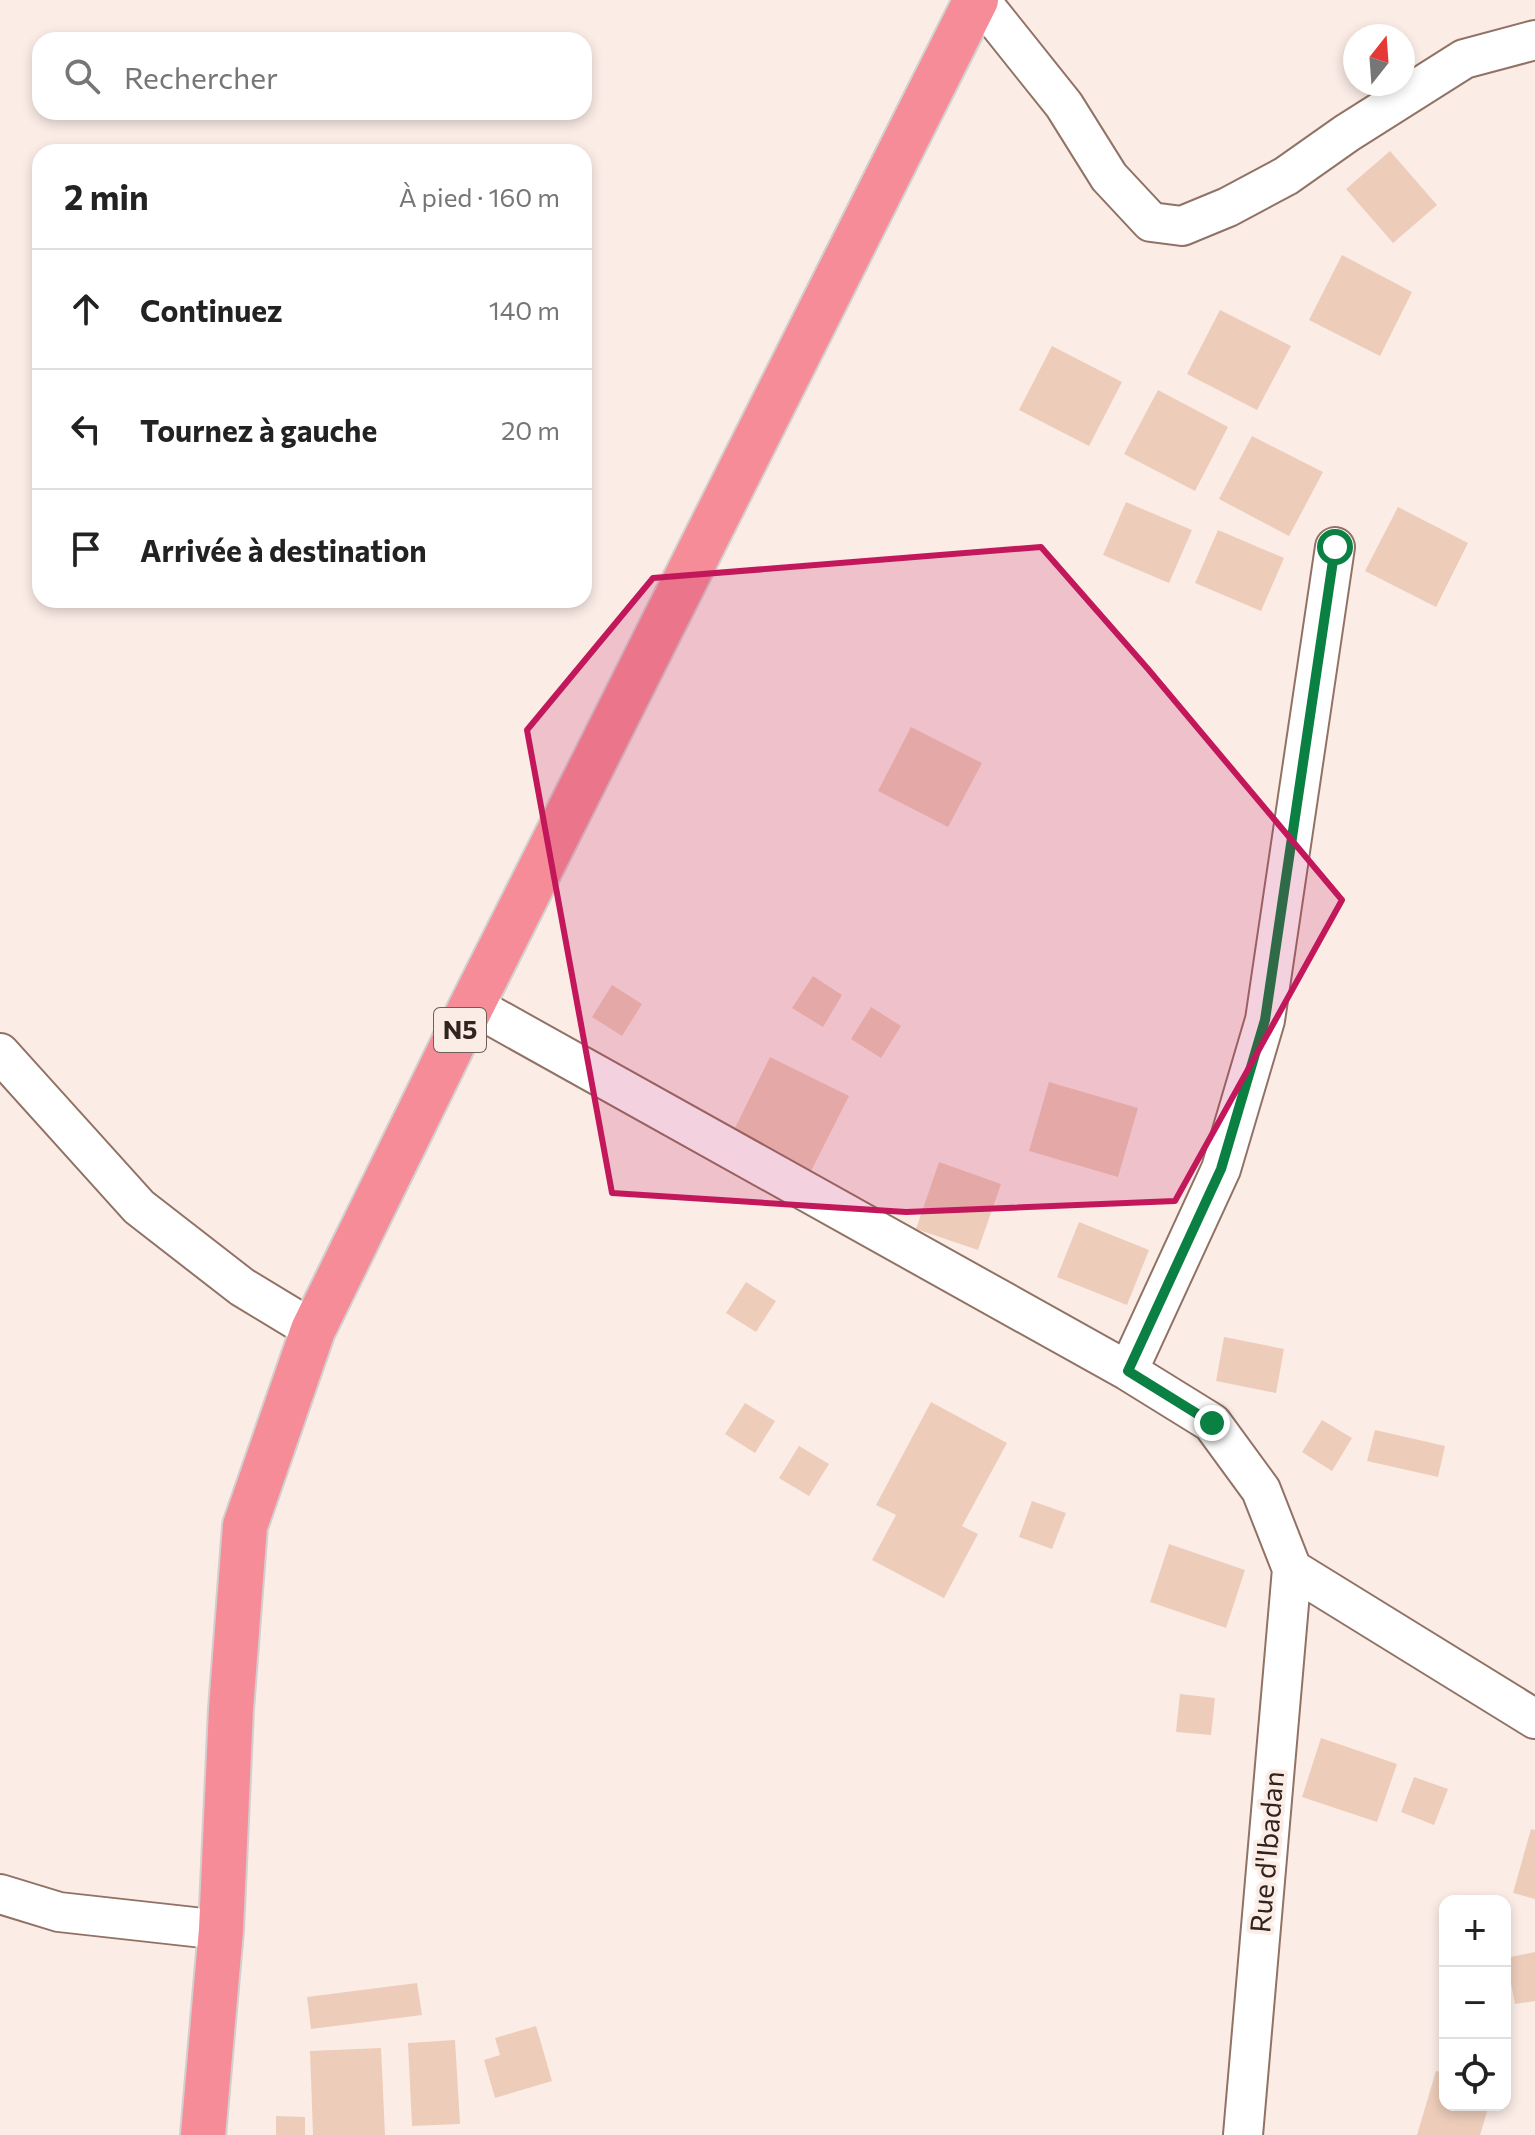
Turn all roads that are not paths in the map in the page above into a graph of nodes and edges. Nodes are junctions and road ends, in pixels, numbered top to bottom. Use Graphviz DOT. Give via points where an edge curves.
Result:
graph roads {
  1 [pos="978,0"];
  2 [pos="1535,40"];
  3 [pos="1335,547"];
  4 [pos="472,1005"];
  5 [pos="0,1053"];
  6 [pos="313,1330"];
  7 [pos="1128,1371"];
  8 [pos="1292,1569"];
  9 [pos="1535,1719"];
  10 [pos="0,1894"];
  11 [pos="221,1930"];
  12 [pos="203,2135"];
  13 [pos="1243,2135"];
  1 -- 2 [label="street" via="1064,105 1109,177 1151,222 1182,226 1286,176 1464,59"];
  1 -- 4 [label="highway, N5"];
  3 -- 7 [label="street" via="1265,1020 1221,1169"];
  4 -- 6 [label="highway, N5"];
  4 -- 7 [label="street"];
  5 -- 6 [label="street" via="139,1207 242,1287"];
  6 -- 11 [label="highway, N5" via="245,1526"];
  7 -- 8 [label="street" via="1212,1423 1261,1490"];
  8 -- 9 [label="street"];
  8 -- 13 [label="street, Rue d'Ibadan"];
  10 -- 11 [label="street" via="59,1912"];
  11 -- 12 [label="highway, N5"];
}
